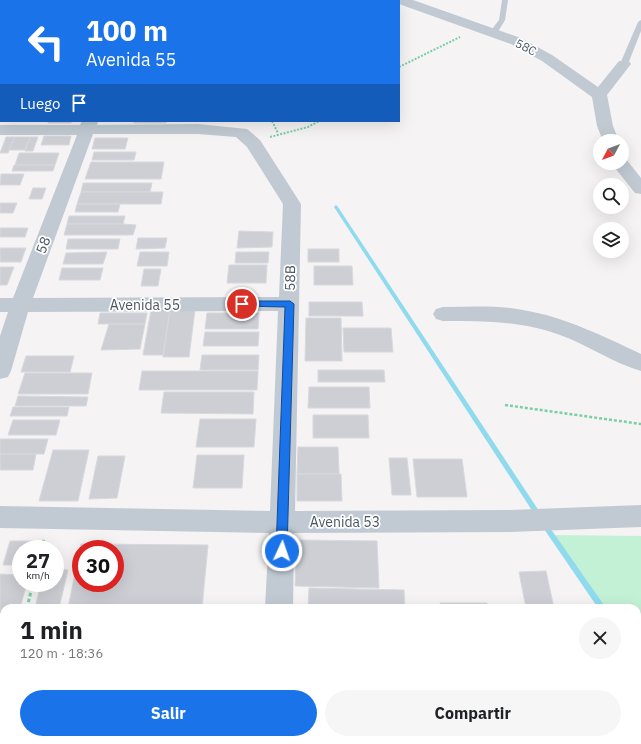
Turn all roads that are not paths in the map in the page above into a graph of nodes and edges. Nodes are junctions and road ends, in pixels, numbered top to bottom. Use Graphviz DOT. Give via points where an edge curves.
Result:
graph roads {
  1 [pos="400,0"];
  2 [pos="505,0"];
  3 [pos="641,22"];
  4 [pos="493,33"];
  5 [pos="624,64"];
  6 [pos="599,95"];
  7 [pos="89,125"];
  8 [pos="0,130"];
  9 [pos="608,134"];
  10 [pos="626,170"];
  11 [pos="641,189"];
  12 [pos="290,304"];
  13 [pos="0,305"];
  14 [pos="20,305"];
  15 [pos="443,314"];
  16 [pos="641,363"];
  17 [pos="0,371"];
  18 [pos="641,516"];
  19 [pos="0,517"];
  20 [pos="283,522"];
  21 [pos="279,604"];
  1 -- 4 [label="street, 58C"];
  2 -- 4 [label="lane" via="502,20"];
  3 -- 5 [label="lane"];
  4 -- 6 [label="street, 58C" via="516,41 547,58"];
  5 -- 6 [label="street"];
  6 -- 9 [label="street"];
  7 -- 8 [label="street"];
  7 -- 12 [label="street, 58B" via="198,129 248,138 292,204"];
  7 -- 14 [label="street, 58"];
  10 -- 11 [label="street"];
  12 -- 14 [label="street, Avenida 55"];
  12 -- 20 [label="street, 58B"];
  13 -- 14 [label="street, Avenida 55"];
  14 -- 17 [label="street, 58"];
  15 -- 16 [label="street" via="521,317 548,323"];
  18 -- 20 [label="street, Avenida 53" via="524,522"];
  19 -- 20 [label="street, Avenida 53"];
  20 -- 21 [label="street, 58B"];
}
